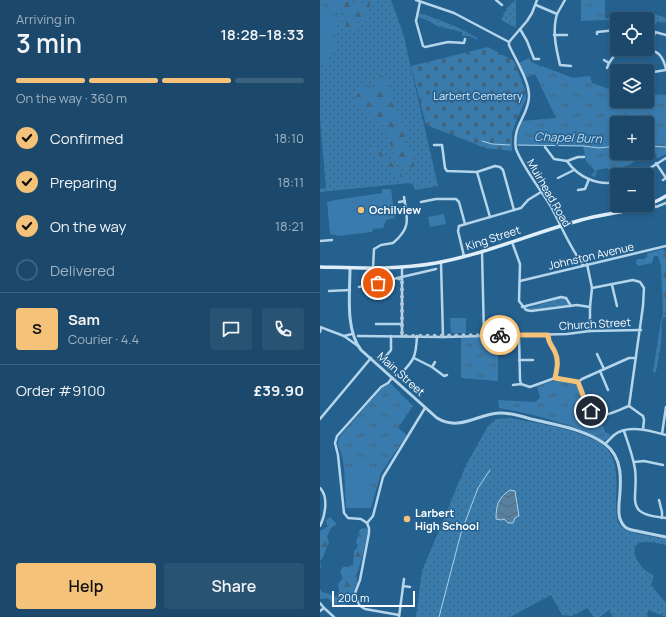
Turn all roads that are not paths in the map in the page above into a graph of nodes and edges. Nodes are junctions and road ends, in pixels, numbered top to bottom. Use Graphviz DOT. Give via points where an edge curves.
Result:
graph roads {
  1 [pos="416,0"];
  2 [pos="496,0"];
  3 [pos="537,0"];
  4 [pos="564,0"];
  5 [pos="420,2"];
  6 [pos="502,5"];
  7 [pos="536,5"];
  8 [pos="557,14"];
  9 [pos="520,29"];
  10 [pos="610,30"];
  11 [pos="597,34"];
  12 [pos="554,35"];
  13 [pos="566,35"];
  14 [pos="666,35"];
  15 [pos="654,36"];
  16 [pos="465,39"];
  17 [pos="509,42"];
  18 [pos="424,46"];
  19 [pos="423,50"];
  20 [pos="654,52"];
  21 [pos="614,56"];
  22 [pos="539,59"];
  23 [pos="604,60"];
  24 [pos="609,63"];
  25 [pos="571,66"];
  26 [pos="607,68"];
  27 [pos="666,69"];
  28 [pos="654,72"];
  29 [pos="434,146"];
  30 [pos="547,148"];
  31 [pos="584,157"];
  32 [pos="666,158"];
  33 [pos="567,160"];
  34 [pos="656,164"];
  35 [pos="650,168"];
  36 [pos="574,170"];
  37 [pos="477,172"];
  38 [pos="560,178"];
  39 [pos="589,179"];
  40 [pos="663,180"];
  41 [pos="610,182"];
  42 [pos="578,190"];
  43 [pos="542,192"];
  44 [pos="666,196"];
  45 [pos="404,197"];
  46 [pos="405,201"];
  47 [pos="398,202"];
  48 [pos="421,202"];
  49 [pos="654,203"];
  50 [pos="666,203"];
  51 [pos="654,206"];
  52 [pos="514,210"];
  53 [pos="615,212"];
  54 [pos="490,217"];
  55 [pos="465,224"];
  56 [pos="560,225"];
  57 [pos="332,240"];
  58 [pos="320,241"];
  59 [pos="512,242"];
  60 [pos="666,246"];
  61 [pos="481,251"];
  62 [pos="464,256"];
  63 [pos="441,262"];
  64 [pos="587,264"];
  65 [pos="583,265"];
  66 [pos="320,267"];
  67 [pos="402,267"];
  68 [pos="350,268"];
  69 [pos="373,268"];
  70 [pos="436,269"];
  71 [pos="402,278"];
  72 [pos="520,281"];
  73 [pos="612,285"];
  74 [pos="359,287"];
  75 [pos="592,288"];
  76 [pos="350,290"];
  77 [pos="330,291"];
  78 [pos="571,306"];
  79 [pos="617,306"];
  80 [pos="522,307"];
  81 [pos="590,307"];
  82 [pos="376,324"];
  83 [pos="402,324"];
  84 [pos="320,327"];
  85 [pos="641,330"];
  86 [pos="590,331"];
  87 [pos="320,332"];
  88 [pos="352,334"];
  89 [pos="519,335"];
  90 [pos="548,335"];
  91 [pos="344,336"];
  92 [pos="358,336"];
  93 [pos="392,336"];
  94 [pos="402,336"];
  95 [pos="417,336"];
  96 [pos="484,336"];
  97 [pos="443,337"];
  98 [pos="358,346"];
  99 [pos="597,354"];
  100 [pos="371,358"];
  101 [pos="414,358"];
  102 [pos="636,358"];
  103 [pos="378,359"];
  104 [pos="519,360"];
  105 [pos="533,360"];
  106 [pos="382,361"];
  107 [pos="435,362"];
  108 [pos="385,364"];
  109 [pos="432,367"];
  110 [pos="604,370"];
  111 [pos="600,371"];
  112 [pos="447,375"];
  113 [pos="399,376"];
  114 [pos="444,376"];
  115 [pos="392,378"];
  116 [pos="555,378"];
  117 [pos="442,380"];
  118 [pos="578,382"];
  119 [pos="521,384"];
  120 [pos="513,385"];
  121 [pos="608,390"];
  122 [pos="629,406"];
  123 [pos="666,407"];
  124 [pos="425,408"];
  125 [pos="321,417"];
  126 [pos="642,429"];
  127 [pos="624,431"];
  128 [pos="662,434"];
  129 [pos="666,435"];
  130 [pos="605,444"];
  131 [pos="634,462"];
  132 [pos="663,465"];
  133 [pos="320,488"];
  134 [pos="659,500"];
  135 [pos="662,518"];
  136 [pos="666,518"];
  137 [pos="367,523"];
  138 [pos="320,526"];
  139 [pos="666,537"];
  140 [pos="404,578"];
  141 [pos="403,586"];
  142 [pos="410,587"];
  143 [pos="320,603"];
  144 [pos="324,608"];
  145 [pos="320,611"];
  146 [pos="399,616"];
  147 [pos="334,617"];
  1 -- 5 [label="street"];
  2 -- 6 [label="street"];
  3 -- 7 [label="street"];
  4 -- 8 [label="street"];
  5 -- 17 [label="street" via="454,13"];
  5 -- 18 [label="street" via="416,21"];
  7 -- 8 [label="street"];
  7 -- 9 [label="street"];
  8 -- 12 [label="street"];
  9 -- 17 [label="street"];
  9 -- 22 [label="street" via="528,41 534,59"];
  10 -- 11 [label="street"];
  12 -- 13 [label="street"];
  12 -- 25 [label="street" via="560,65"];
  14 -- 15 [label="street" via="655,32"];
  16 -- 18 [label="street" via="464,42"];
  17 -- 43 [label="street, Muirhead Road" via="529,91 527,106 514,140 516,150"];
  18 -- 19 [label="street"];
  20 -- 27 [label="street" via="660,55"];
  21 -- 24 [label="street"];
  23 -- 24 [label="street"];
  24 -- 26 [label="street"];
  27 -- 28 [label="street"];
  29 -- 37 [label="street" via="442,145 447,171"];
  30 -- 33 [label="street" via="554,159"];
  31 -- 33 [label="street" via="578,156"];
  32 -- 34 [label="street"];
  33 -- 36 [label="street"];
  34 -- 35 [label="street"];
  34 -- 40 [label="street" via="666,178"];
  36 -- 38 [label="street"];
  36 -- 39 [label="street"];
  37 -- 52 [label="street" via="495,166 502,168"];
  37 -- 54 [label="street"];
  39 -- 41 [label="street"];
  39 -- 42 [label="street" via="586,188"];
  43 -- 52 [label="street"];
  43 -- 56 [label="street, Muirhead Road"];
  44 -- 49 [label="main road, King Street"];
  45 -- 46 [label="street"];
  46 -- 47 [label="street"];
  46 -- 69 [label="street" via="407,225 393,243 374,249"];
  48 -- 55 [label="street" via="456,199"];
  50 -- 51 [label="street"];
  52 -- 54 [label="street"];
  53 -- 56 [label="main road, King Street"];
  54 -- 55 [label="street"];
  55 -- 62 [label="street" via="457,229"];
  56 -- 59 [label="main road, King Street"];
  56 -- 65 [label="street, Muirhead Road"];
  57 -- 58 [label="street"];
  59 -- 61 [label="main road, King Street"];
  59 -- 72 [label="street" via="520,264"];
  60 -- 64 [label="street, Johnston Avenue"];
  61 -- 62 [label="main road, King Street"];
  61 -- 96 [label="street"];
  62 -- 63 [label="main road, King Street"];
  63 -- 67 [label="main road, King Street"];
  63 -- 97 [label="street"];
  64 -- 65 [label="street, Johnston Avenue"];
  64 -- 75 [label="street"];
  65 -- 72 [label="street, Johnston Avenue"];
  66 -- 68 [label="main road, King Street"];
  67 -- 69 [label="main road, King Street"];
  67 -- 71 [label="street"];
  68 -- 69 [label="main road, King Street"];
  68 -- 76 [label="street"];
  70 -- 71 [label="street"];
  71 -- 74 [label="street"];
  71 -- 83 [label="street"];
  72 -- 80 [label="street" via="519,301"];
  73 -- 75 [label="street"];
  73 -- 79 [label="street"];
  73 -- 85 [label="street" via="633,280 642,284 644,301"];
  75 -- 81 [label="street"];
  76 -- 77 [label="street"];
  76 -- 88 [label="street"];
  78 -- 80 [label="street" via="531,312"];
  78 -- 80 [label="street" via="566,298 561,297"];
  78 -- 81 [label="street"];
  81 -- 86 [label="street"];
  82 -- 83 [label="street"];
  83 -- 94 [label="street"];
  84 -- 87 [label="street"];
  84 -- 91 [label="street, Main Street"];
  85 -- 86 [label="street, Church Street"];
  85 -- 102 [label="street"];
  86 -- 90 [label="street, Church Street"];
  88 -- 91 [label="street"];
  88 -- 98 [label="street, Main Street"];
  89 -- 90 [label="street, Church Street"];
  89 -- 96 [label="street, Church Street"];
  89 -- 104 [label="street"];
  90 -- 116 [label="street" via="557,364"];
  91 -- 98 [label="street, Main Street"];
  92 -- 93 [label="street, Church Street"];
  93 -- 94 [label="street, Church Street"];
  93 -- 106 [label="street" via="391,350"];
  94 -- 95 [label="street, Church Street"];
  95 -- 97 [label="street, Church Street"];
  95 -- 101 [label="street" via="417,352"];
  96 -- 97 [label="street, Church Street"];
  98 -- 100 [label="street, Main Street"];
  99 -- 110 [label="street"];
  100 -- 115 [label="street, Main Street"];
  100 -- 125 [label="street"];
  101 -- 109 [label="street"];
  101 -- 113 [label="street"];
  102 -- 110 [label="street" via="629,358"];
  102 -- 122 [label="street"];
  103 -- 106 [label="street"];
  104 -- 105 [label="street"];
  104 -- 119 [label="street"];
  106 -- 108 [label="street"];
  107 -- 109 [label="street"];
  109 -- 114 [label="street"];
  110 -- 111 [label="street"];
  111 -- 118 [label="street"];
  111 -- 121 [label="street"];
  112 -- 114 [label="street"];
  114 -- 117 [label="street"];
  115 -- 124 [label="street, Main Street"];
  115 -- 137 [label="street" via="381,387 335,441 344,513 348,518 361,519"];
  116 -- 118 [label="street"];
  116 -- 119 [label="street" via="530,387"];
  118 -- 122 [label="street" via="588,408 595,414 605,415"];
  119 -- 120 [label="street"];
  122 -- 126 [label="street" via="643,416"];
  123 -- 128 [label="street"];
  124 -- 130 [label="street, Main Street" via="440,420 454,424 491,414 506,413 583,432"];
  124 -- 137 [label="street" via="382,477 373,516"];
  126 -- 127 [label="street"];
  126 -- 128 [label="street"];
  127 -- 130 [label="street" via="614,435"];
  127 -- 131 [label="street"];
  128 -- 129 [label="street"];
  130 -- 139 [label="street" via="619,467 619,516 622,524 628,529"];
  131 -- 132 [label="street" via="644,461"];
  131 -- 135 [label="street" via="636,506 646,515"];
  133 -- 138 [label="street" via="324,494 325,507"];
  134 -- 135 [label="street"];
  135 -- 136 [label="street"];
  137 -- 146 [label="street" via="369,533 356,598 365,609"];
  140 -- 141 [label="street"];
  141 -- 142 [label="street"];
  141 -- 146 [label="street"];
  143 -- 144 [label="street"];
  144 -- 145 [label="street"];
  144 -- 147 [label="street"];
}
